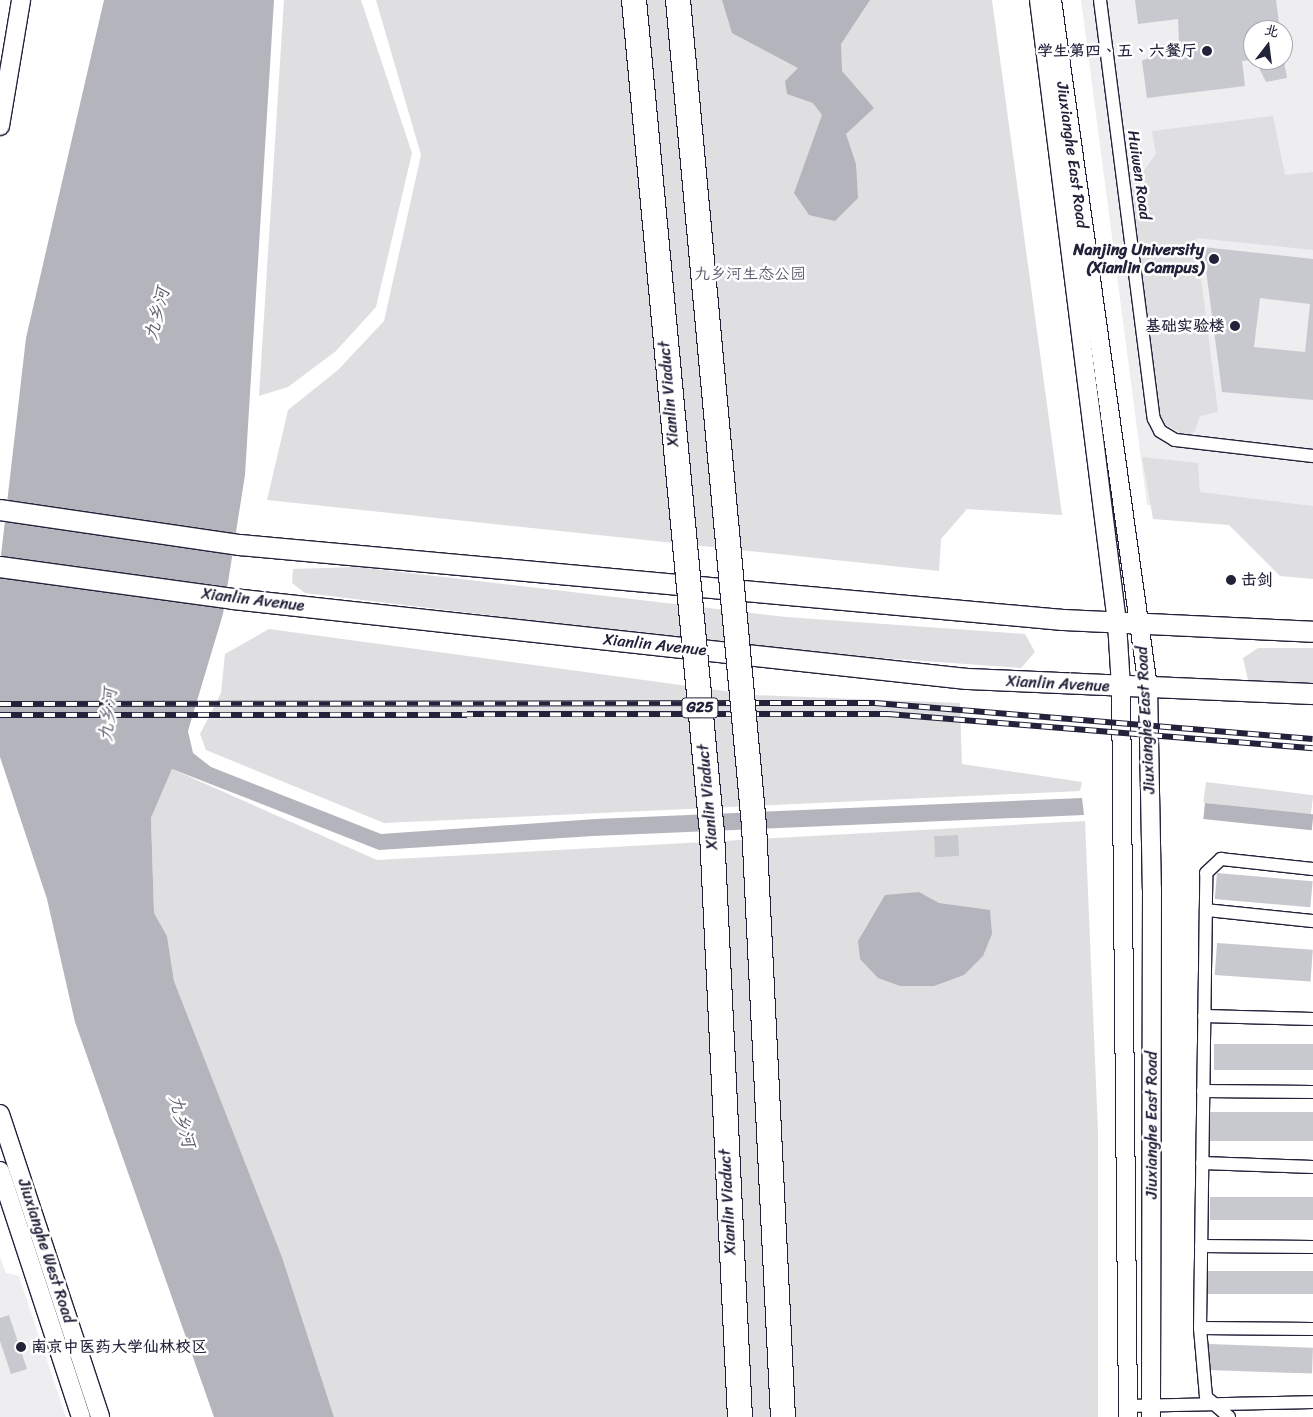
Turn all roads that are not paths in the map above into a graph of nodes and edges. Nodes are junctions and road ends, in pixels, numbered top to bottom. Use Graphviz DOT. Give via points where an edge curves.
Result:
graph roads {
  1 [pos="21,0"];
  2 [pos="634,0"];
  3 [pos="678,0"];
  4 [pos="1039,0"];
  5 [pos="1052,0"];
  6 [pos="1100,0"];
  7 [pos="0,126"];
  8 [pos="1313,456"];
  9 [pos="3,511"];
  10 [pos="0,567"];
  11 [pos="1117,623"];
  12 [pos="1140,625"];
  13 [pos="1313,632"];
  14 [pos="1122,686"];
  15 [pos="1148,687"];
  16 [pos="1313,694"];
  17 [pos="1313,869"];
  18 [pos="1206,910"];
  19 [pos="1313,921"];
  20 [pos="1204,1016"];
  21 [pos="1313,1019"];
  22 [pos="1203,1091"];
  23 [pos="1313,1092"];
  24 [pos="0,1114"];
  25 [pos="1202,1163"];
  26 [pos="1313,1167"];
  27 [pos="0,1171"];
  28 [pos="1201,1246"];
  29 [pos="1313,1247"];
  30 [pos="1200,1328"];
  31 [pos="1313,1329"];
  32 [pos="1313,1402"];
  33 [pos="1213,1407"];
  34 [pos="1128,1411"];
  35 [pos="1151,1411"];
  36 [pos="81,1417"];
  37 [pos="100,1417"];
  38 [pos="740,1417"];
  39 [pos="782,1417"];
  40 [pos="1229,1417"];
  1 -- 7 [label="main road"];
  2 -- 38 [label="highway, Xianlin Viaduct / G25, bridge" via="712,833"];
  3 -- 39 [label="highway, G25, bridge" via="754,825"];
  4 -- 11 [label="main road, Jiuxianghe East Road"];
  5 -- 12 [label="main road, Jiuxianghe East Road"];
  6 -- 8 [label="street, Huiwen Road" via="1154,419 1160,431 1175,440"];
  9 -- 11 [label="main road" via="240,545"];
  10 -- 14 [label="main road, Xianlin Avenue" via="234,599 967,679"];
  11 -- 12 [label="main road"];
  11 -- 14 [label="main road, Jiuxianghe East Road"];
  12 -- 13 [label="main road"];
  12 -- 15 [label="main road, Jiuxianghe East Road"];
  14 -- 15 [label="main road, Xianlin Avenue"];
  14 -- 34 [label="main road, Jiuxianghe East Road"];
  15 -- 16 [label="main road, Xianlin Avenue"];
  15 -- 35 [label="main road, Jiuxianghe East Road" via="1152,889"];
  17 -- 18 [label="street" via="1221,859 1206,873"];
  18 -- 19 [label="street"];
  18 -- 20 [label="street"];
  20 -- 21 [label="street"];
  20 -- 22 [label="street"];
  22 -- 23 [label="street"];
  22 -- 25 [label="street"];
  24 -- 37 [label="main road, Jiuxianghe West Road"];
  25 -- 26 [label="street"];
  25 -- 28 [label="street"];
  27 -- 36 [label="main road, Jiuxianghe West Road"];
  28 -- 29 [label="street"];
  28 -- 30 [label="street"];
  30 -- 31 [label="street"];
  30 -- 33 [label="street" via="1206,1397"];
  32 -- 33 [label="street"];
  33 -- 35 [label="street"];
  33 -- 40 [label="street"];
  34 -- 35 [label="street"];
}
